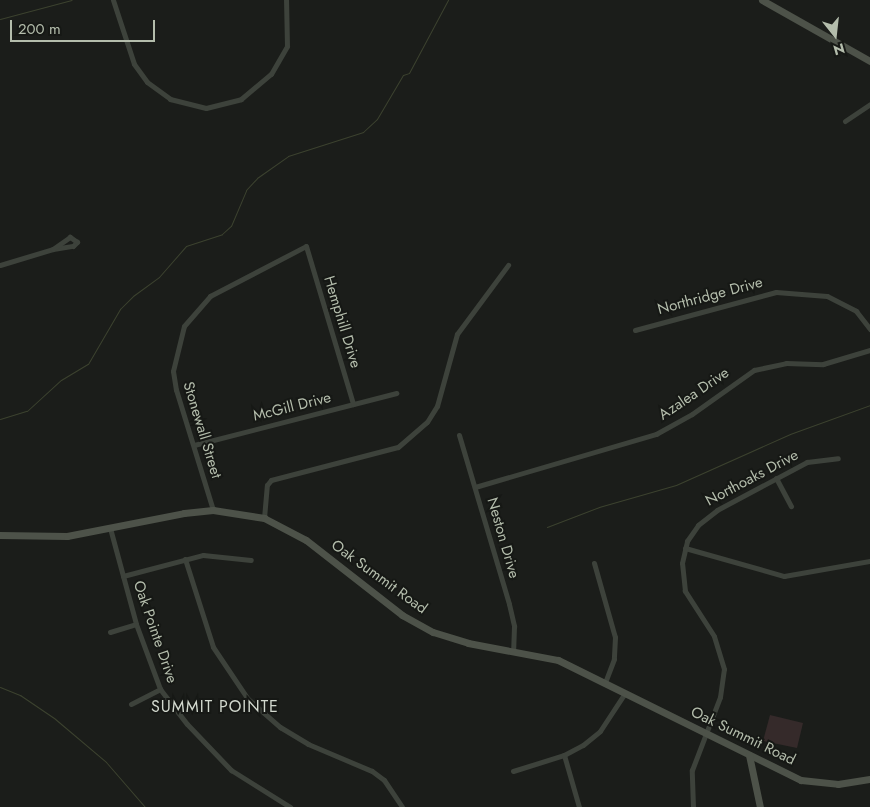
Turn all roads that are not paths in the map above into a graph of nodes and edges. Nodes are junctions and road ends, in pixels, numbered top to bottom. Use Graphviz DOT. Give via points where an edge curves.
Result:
graph roads {
  1 [pos="113,0"];
  2 [pos="286,0"];
  3 [pos="762,0"];
  4 [pos="870,61"];
  5 [pos="870,104"];
  6 [pos="844,121"];
  7 [pos="306,246"];
  8 [pos="53,249"];
  9 [pos="0,265"];
  10 [pos="508,265"];
  11 [pos="870,329"];
  12 [pos="634,330"];
  13 [pos="870,350"];
  14 [pos="396,393"];
  15 [pos="353,404"];
  16 [pos="459,435"];
  17 [pos="194,445"];
  18 [pos="838,458"];
  19 [pos="776,478"];
  20 [pos="475,487"];
  21 [pos="792,506"];
  22 [pos="213,510"];
  23 [pos="264,518"];
  24 [pos="110,528"];
  25 [pos="0,536"];
  26 [pos="685,548"];
  27 [pos="185,559"];
  28 [pos="251,560"];
  29 [pos="870,561"];
  30 [pos="594,563"];
  31 [pos="123,576"];
  32 [pos="136,624"];
  33 [pos="110,632"];
  34 [pos="513,650"];
  35 [pos="605,682"];
  36 [pos="160,688"];
  37 [pos="625,692"];
  38 [pos="131,704"];
  39 [pos="705,733"];
  40 [pos="749,755"];
  41 [pos="564,756"];
  42 [pos="514,771"];
  43 [pos="870,779"];
  44 [pos="290,807"];
  45 [pos="402,807"];
  46 [pos="579,807"];
  47 [pos="693,807"];
  48 [pos="760,807"];
  1 -- 2 [label="street" via="134,64 144,79 170,99 206,108 241,99 271,74 288,46"];
  3 -- 4 [label="main road"];
  5 -- 6 [label="street"];
  7 -- 15 [label="street, Hemphill Drive"];
  7 -- 17 [label="street, Stonewall Street" via="210,296 184,326 173,371"];
  8 -- 9 [label="street"];
  10 -- 23 [label="street" via="457,334 437,406 427,422 398,447 271,480 267,485"];
  11 -- 12 [label="street, Northridge Drive" via="856,311 827,296 776,292"];
  13 -- 20 [label="street, Azalea Drive" via="823,364 786,363 754,370 692,414 656,434"];
  14 -- 15 [label="street, McGill Drive"];
  15 -- 17 [label="street, McGill Drive"];
  16 -- 20 [label="street, Neston Drive"];
  17 -- 22 [label="street, Stonewall Street"];
  18 -- 19 [label="street, Northoaks Drive" via="815,459"];
  19 -- 21 [label="street"];
  19 -- 26 [label="street, Northoaks Drive" via="711,514 698,525"];
  20 -- 34 [label="street, Neston Drive" via="509,604 514,626"];
  22 -- 23 [label="main road, Oak Summit Road"];
  22 -- 24 [label="main road, Oak Summit Road"];
  23 -- 34 [label="main road, Oak Summit Road" via="306,540 411,621 468,643"];
  24 -- 25 [label="main road, Oak Summit Road" via="67,536"];
  24 -- 31 [label="street, Oak Pointe Drive"];
  26 -- 29 [label="street" via="784,576"];
  26 -- 39 [label="street, Northoaks Drive" via="682,572 685,591 714,636 724,669 720,696"];
  27 -- 28 [label="street" via="221,555"];
  27 -- 31 [label="street"];
  27 -- 45 [label="street" via="213,647 248,699 280,727 308,744 372,771 384,780"];
  30 -- 35 [label="street" via="615,637 614,659"];
  31 -- 32 [label="street, Oak Pointe Drive"];
  32 -- 33 [label="street"];
  32 -- 36 [label="street, Oak Pointe Drive"];
  34 -- 35 [label="main road, Oak Summit Road" via="558,660"];
  35 -- 37 [label="main road, Oak Summit Road"];
  36 -- 38 [label="street"];
  36 -- 44 [label="street, Oak Pointe Drive" via="186,724 231,770"];
  37 -- 39 [label="main road, Oak Summit Road"];
  37 -- 41 [label="street" via="600,731"];
  39 -- 40 [label="main road, Oak Summit Road"];
  39 -- 47 [label="street, Northoaks Drive" via="692,770"];
  40 -- 43 [label="main road, Oak Summit Road" via="809,782 838,784"];
  40 -- 48 [label="main road"];
  41 -- 42 [label="street"];
  41 -- 46 [label="street"];
}
